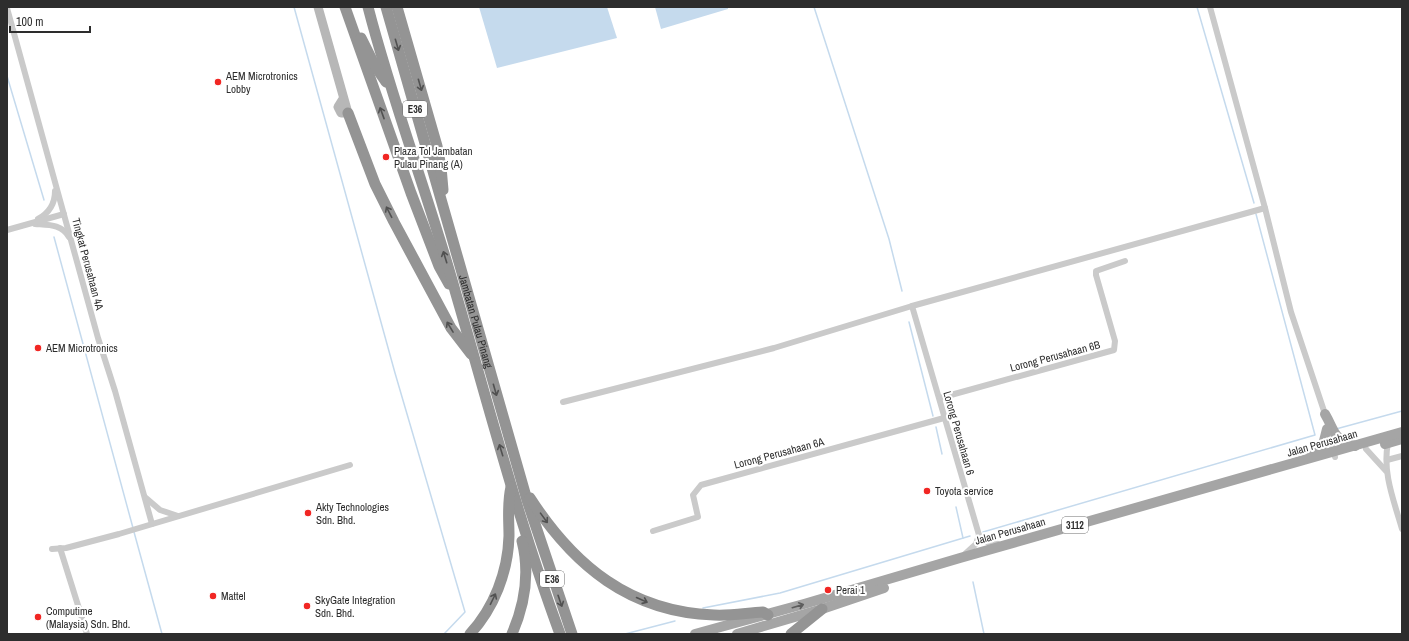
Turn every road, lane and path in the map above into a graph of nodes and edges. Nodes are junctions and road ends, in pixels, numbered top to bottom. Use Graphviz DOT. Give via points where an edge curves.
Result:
graph roads {
  1 [pos="318,7"];
  2 [pos="345,7"];
  3 [pos="351,7"];
  4 [pos="368,7"];
  5 [pos="386,7"];
  6 [pos="397,7"];
  7 [pos="406,7"];
  8 [pos="1210,7"];
  9 [pos="7,8"];
  10 [pos="405,31"];
  11 [pos="392,91"];
  12 [pos="348,113"];
  13 [pos="54,178"];
  14 [pos="1266,208"];
  15 [pos="444,211"];
  16 [pos="64,214"];
  17 [pos="30,224"];
  18 [pos="7,230"];
  19 [pos="72,242"];
  20 [pos="1125,261"];
  21 [pos="457,294"];
  22 [pos="912,306"];
  23 [pos="474,357"];
  24 [pos="940,398"];
  25 [pos="563,402"];
  26 [pos="1325,414"];
  27 [pos="944,418"];
  28 [pos="1402,432"];
  29 [pos="1330,433"];
  30 [pos="1402,439"];
  31 [pos="1388,443"];
  32 [pos="1355,446"];
  33 [pos="1366,449"];
  34 [pos="1334,454"];
  35 [pos="1402,456"];
  36 [pos="1308,458"];
  37 [pos="1387,460"];
  38 [pos="350,465"];
  39 [pos="1386,471"];
  40 [pos="517,485"];
  41 [pos="144,489"];
  42 [pos="178,517"];
  43 [pos="152,524"];
  44 [pos="523,525"];
  45 [pos="1402,529"];
  46 [pos="653,531"];
  47 [pos="979,535"];
  48 [pos="1008,544"];
  49 [pos="60,548"];
  50 [pos="52,549"];
  51 [pos="960,558"];
  52 [pos="822,610"];
  53 [pos="768,615"];
  54 [pos="471,633"];
  55 [pos="86,634"];
  56 [pos="512,634"];
  57 [pos="560,634"];
  58 [pos="572,634"];
  59 [pos="695,634"];
  60 [pos="737,634"];
  61 [pos="791,634"];
  1 -- 12 [label="street"];
  21 -- 2 [label="highway, Jambatan Pulau Pinang / E36, one-way" via="439,266 375,96"];
  3 -- 11 [label="highway" via="363,43"];
  4 -- 11 [label="highway, Jambatan Pulau Pinang / E36"];
  5 -- 15 [label="highway, Jambatan Pulau Pinang / E36, one-way"];
  6 -- 10 [label="highway"];
  7 -- 10 [label="highway"];
  8 -- 14 [label="street"];
  9 -- 13 [label="street, Tingkat Perusahaan 4A"];
  10 -- 15 [label="highway, one-way" via="438,153"];
  21 -- 11 [label="highway, Jambatan Pulau Pinang / E36, one-way"];
  23 -- 12 [label="highway, one-way" via="451,328 390,215 372,178"];
  13 -- 16 [label="street, Tingkat Perusahaan 4A"];
  13 -- 17 [label="street" via="55,198 52,206 41,218"];
  14 -- 22 [label="street"];
  14 -- 26 [label="street" via="1291,312"];
  15 -- 40 [label="highway, Jambatan Pulau Pinang / E36, one-way"];
  16 -- 17 [label="street"];
  16 -- 19 [label="street, Tingkat Perusahaan 4A"];
  17 -- 18 [label="street"];
  17 -- 19 [label="street" via="51,224 67,234"];
  19 -- 41 [label="street, Tingkat Perusahaan 4A"];
  20 -- 24 [label="street, Lorong Perusahaan 6B" via="1096,271 1115,341 1114,350"];
  21 -- 23 [label="highway, Jambatan Pulau Pinang / E36"];
  22 -- 24 [label="street, Lorong Perusahaan 6"];
  22 -- 25 [label="street" via="774,348"];
  40 -- 23 [label="highway, Jambatan Pulau Pinang / E36, one-way"];
  24 -- 27 [label="street, Lorong Perusahaan 6"];
  26 -- 29 [label="main road"];
  27 -- 46 [label="street, Lorong Perusahaan 6A" via="701,485 692,495 698,517"];
  27 -- 47 [label="street, Lorong Perusahaan 6"];
  28 -- 32 [label="main road, Jalan Perusahaan / 3112"];
  29 -- 32 [label="main road" via="1342,442"];
  29 -- 34 [label="street"];
  29 -- 36 [label="main road" via="1323,445"];
  30 -- 31 [label="main road, Jalan Perusahaan / 3112"];
  31 -- 33 [label="main road, Jalan Perusahaan / 3112"];
  31 -- 37 [label="street"];
  32 -- 34 [label="main road, Jalan Perusahaan / 3112"];
  33 -- 34 [label="main road, Jalan Perusahaan / 3112"];
  33 -- 39 [label="street"];
  34 -- 36 [label="main road, Jalan Perusahaan / 3112"];
  34 -- 52 [label="main road, Jalan Perusahaan / 3112" via="900,582"];
  35 -- 37 [label="street"];
  36 -- 48 [label="main road, Jalan Perusahaan / 3112"];
  37 -- 39 [label="street"];
  38 -- 42 [label="street"];
  39 -- 45 [label="street"];
  40 -- 44 [label="highway, Jambatan Pulau Pinang / E36"];
  40 -- 53 [label="highway, one-way" via="563,543 592,571 626,593 652,605 688,613 722,616 762,612"];
  54 -- 40 [label="highway, one-way" via="491,604 503,573 508,548 508,498"];
  40 -- 58 [label="highway, Jambatan Pulau Pinang / E36, one-way"];
  41 -- 42 [label="street" via="146,498 152,505"];
  41 -- 43 [label="street, Tingkat Perusahaan 4A"];
  42 -- 43 [label="street"];
  43 -- 49 [label="street"];
  44 -- 56 [label="highway" via="520,535 525,554 525,586 522,608"];
  44 -- 57 [label="highway, Jambatan Pulau Pinang / E36"];
  47 -- 48 [label="street" via="992,544"];
  47 -- 51 [label="street" via="976,544"];
  48 -- 51 [label="main road, Jalan Perusahaan / 3112"];
  49 -- 50 [label="street"];
  49 -- 55 [label="street"];
  53 -- 51 [label="main road, Jalan Perusahaan / 3112, one-way"];
  52 -- 60 [label="main road, Jalan Perusahaan / 3112"];
  52 -- 61 [label="highway"];
  53 -- 59 [label="main road, Jalan Perusahaan / 3112"];
}
